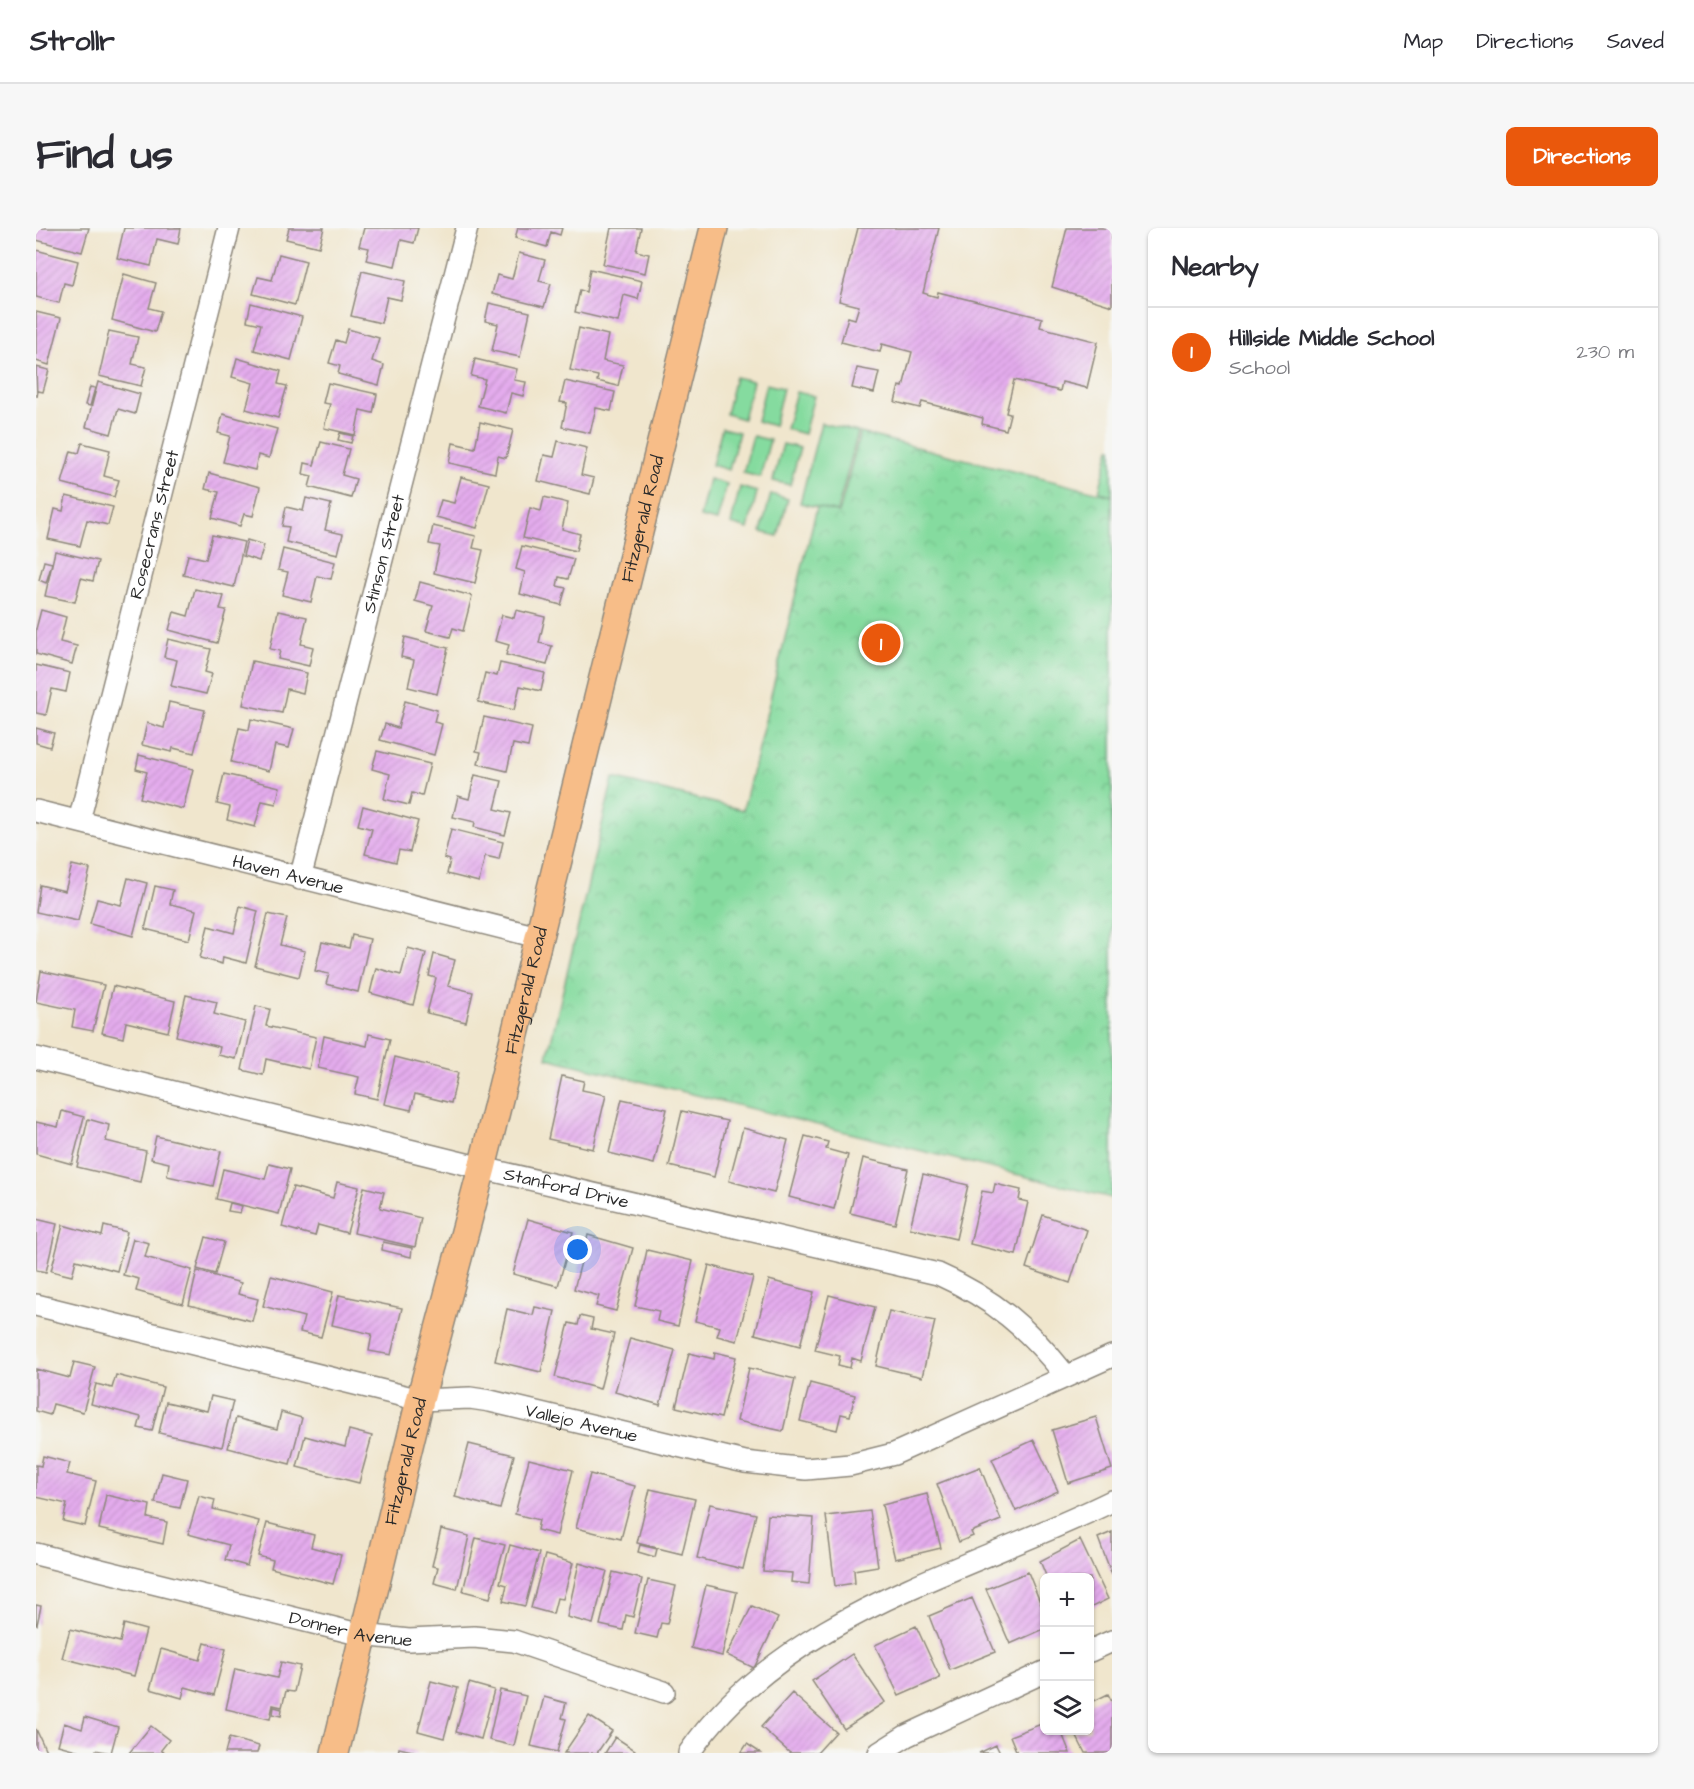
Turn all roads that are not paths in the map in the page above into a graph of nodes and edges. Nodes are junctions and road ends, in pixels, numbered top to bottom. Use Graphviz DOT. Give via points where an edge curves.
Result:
graph roads {
  1 [pos="229,228"];
  2 [pos="466,228"];
  3 [pos="714,228"];
  4 [pos="36,811"];
  5 [pos="79,822"];
  6 [pos="300,879"];
  7 [pos="538,937"];
  8 [pos="36,1058"];
  9 [pos="482,1168"];
  10 [pos="36,1305"];
  11 [pos="1112,1356"];
  12 [pos="1066,1376"];
  13 [pos="420,1400"];
  14 [pos="1112,1501"];
  15 [pos="36,1554"];
  16 [pos="362,1635"];
  17 [pos="1112,1641"];
  18 [pos="1094,1649"];
  19 [pos="1040,1674"];
  20 [pos="664,1692"];
  21 [pos="335,1753"];
  22 [pos="689,1753"];
  23 [pos="879,1753"];
  1 -- 5 [label="street, Rosecrans Street"];
  2 -- 6 [label="street, Stinson Street"];
  3 -- 7 [label="main road, Fitzgerald Road"];
  4 -- 5 [label="street, Haven Avenue"];
  5 -- 6 [label="street, Haven Avenue"];
  6 -- 7 [label="street, Haven Avenue"];
  7 -- 9 [label="main road, Fitzgerald Road"];
  8 -- 9 [label="street, Stanford Drive"];
  9 -- 12 [label="street, Stanford Drive" via="938,1275 970,1289 1009,1314 1040,1342"];
  9 -- 13 [label="main road, Fitzgerald Road"];
  10 -- 13 [label="street, Vallejo Avenue"];
  11 -- 12 [label="street, Vallejo Avenue"];
  12 -- 13 [label="street, Vallejo Avenue" via="894,1454 850,1465 806,1469 746,1462 490,1401"];
  13 -- 16 [label="main road, Fitzgerald Road"];
  14 -- 22 [label="street" via="886,1600 819,1636 758,1677 702,1734"];
  15 -- 16 [label="street, Donner Avenue"];
  16 -- 20 [label="street, Donner Avenue" via="409,1640 474,1637 514,1641"];
  16 -- 21 [label="main road, Fitzgerald Road"];
  17 -- 18 [label="street"];
  19 -- 23 [label="street" via="906,1736"];
}
